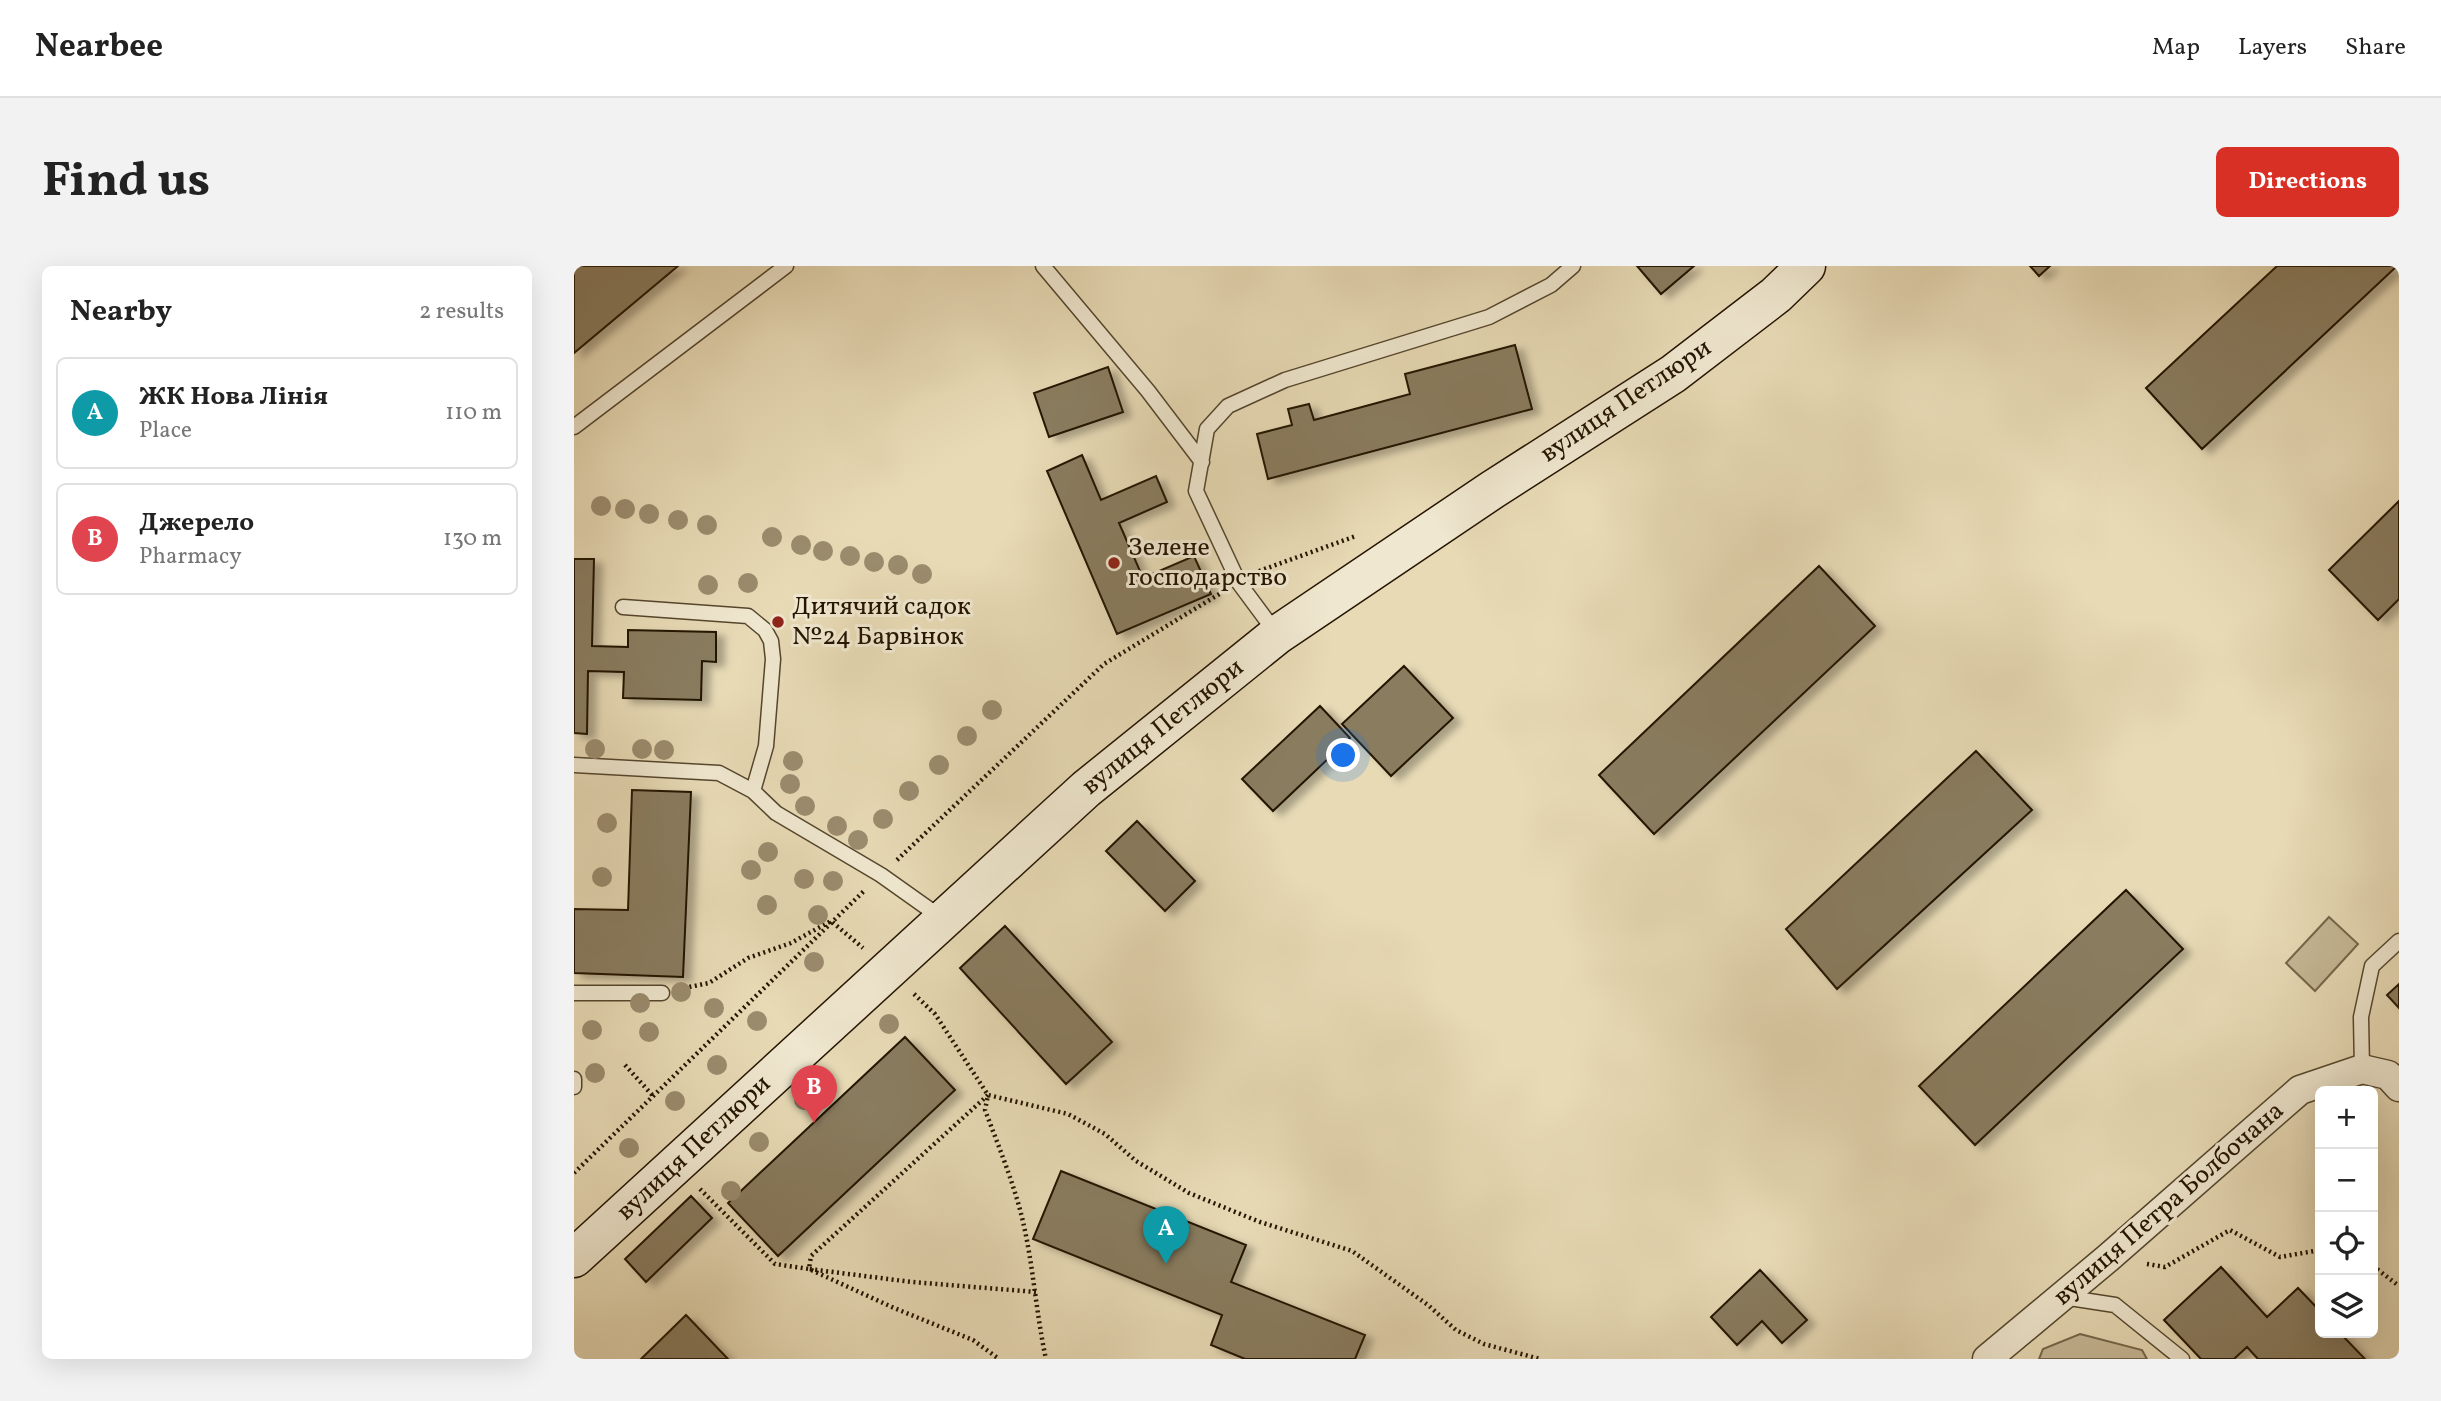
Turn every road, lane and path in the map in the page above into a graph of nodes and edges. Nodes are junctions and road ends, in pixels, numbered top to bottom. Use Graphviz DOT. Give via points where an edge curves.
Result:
graph roads {
  1 [pos="786,266"];
  2 [pos="1043,266"];
  3 [pos="1573,266"];
  4 [pos="1806,266"];
  5 [pos="574,427"];
  6 [pos="1202,462"];
  7 [pos="1367,533"];
  8 [pos="1239,583"];
  9 [pos="623,607"];
  10 [pos="1277,635"];
  11 [pos="574,765"];
  12 [pos="753,791"];
  13 [pos="881,875"];
  14 [pos="944,919"];
  15 [pos="831,922"];
  16 [pos="2399,941"];
  17 [pos="889,970"];
  18 [pos="574,993"];
  19 [pos="662,993"];
  20 [pos="625,1065"];
  21 [pos="2362,1069"];
  22 [pos="574,1079"];
  23 [pos="574,1087"];
  24 [pos="2399,1087"];
  25 [pos="988,1095"];
  26 [pos="653,1097"];
  27 [pos="574,1173"];
  28 [pos="698,1187"];
  29 [pos="2315,1251"];
  30 [pos="574,1258"];
  31 [pos="2108,1258"];
  32 [pos="809,1269"];
  33 [pos="2378,1270"];
  34 [pos="2399,1286"];
  35 [pos="1036,1292"];
  36 [pos="2062,1297"];
  37 [pos="999,1359"];
  38 [pos="1046,1359"];
  39 [pos="1540,1359"];
  40 [pos="1987,1359"];
  41 [pos="2182,1359"];
  1 -- 5 [label="lane"];
  2 -- 6 [label="lane"];
  3 -- 6 [label="lane" via="1551,285 1489,317 1285,380 1228,406 1207,429"];
  4 -- 10 [label="main road, вулиця Петлюри" via="1776,295 1672,374"];
  6 -- 8 [label="lane" via="1196,491"];
  7 -- 8 [label="path" via="1266,567"];
  8 -- 10 [label="lane"];
  8 -- 13 [label="path" via="1104,664"];
  9 -- 12 [label="lane" via="748,615 765,630 773,659 766,746"];
  10 -- 14 [label="main road, вулиця Петлюри" via="1086,789"];
  11 -- 12 [label="lane" via="719,773"];
  12 -- 13 [label="lane" via="776,813"];
  13 -- 14 [label="lane"];
  13 -- 15 [label="path"];
  14 -- 17 [label="main road, вулиця Петлюри"];
  15 -- 17 [label="path"];
  15 -- 19 [label="path" via="748,958 709,982"];
  15 -- 26 [label="path"];
  16 -- 21 [label="lane" via="2372,966 2361,1017"];
  17 -- 25 [label="path" via="935,1014"];
  17 -- 30 [label="main road, вулиця Петлюри"];
  18 -- 19 [label="lane"];
  20 -- 26 [label="path"];
  21 -- 24 [label="street" via="2388,1075"];
  21 -- 31 [label="street, вулиця Петра Болбочана" via="2300,1090"];
  22 -- 23 [label="lane"];
  25 -- 32 [label="path" via="811,1255"];
  25 -- 35 [label="path" via="985,1110 1019,1207"];
  25 -- 39 [label="path" via="1068,1114 1105,1134 1136,1161 1189,1194 1352,1251 1483,1344"];
  26 -- 27 [label="path"];
  28 -- 32 [label="path" via="775,1264"];
  29 -- 31 [label="path" via="2280,1257 2230,1230 2165,1267"];
  31 -- 36 [label="street, вулиця Петра Болбочана"];
  32 -- 35 [label="path"];
  32 -- 37 [label="path" via="973,1340"];
  33 -- 34 [label="path"];
  35 -- 38 [label="path"];
  36 -- 40 [label="street, вулиця Петра Болбочана"];
  36 -- 41 [label="lane" via="2115,1305"];
}
